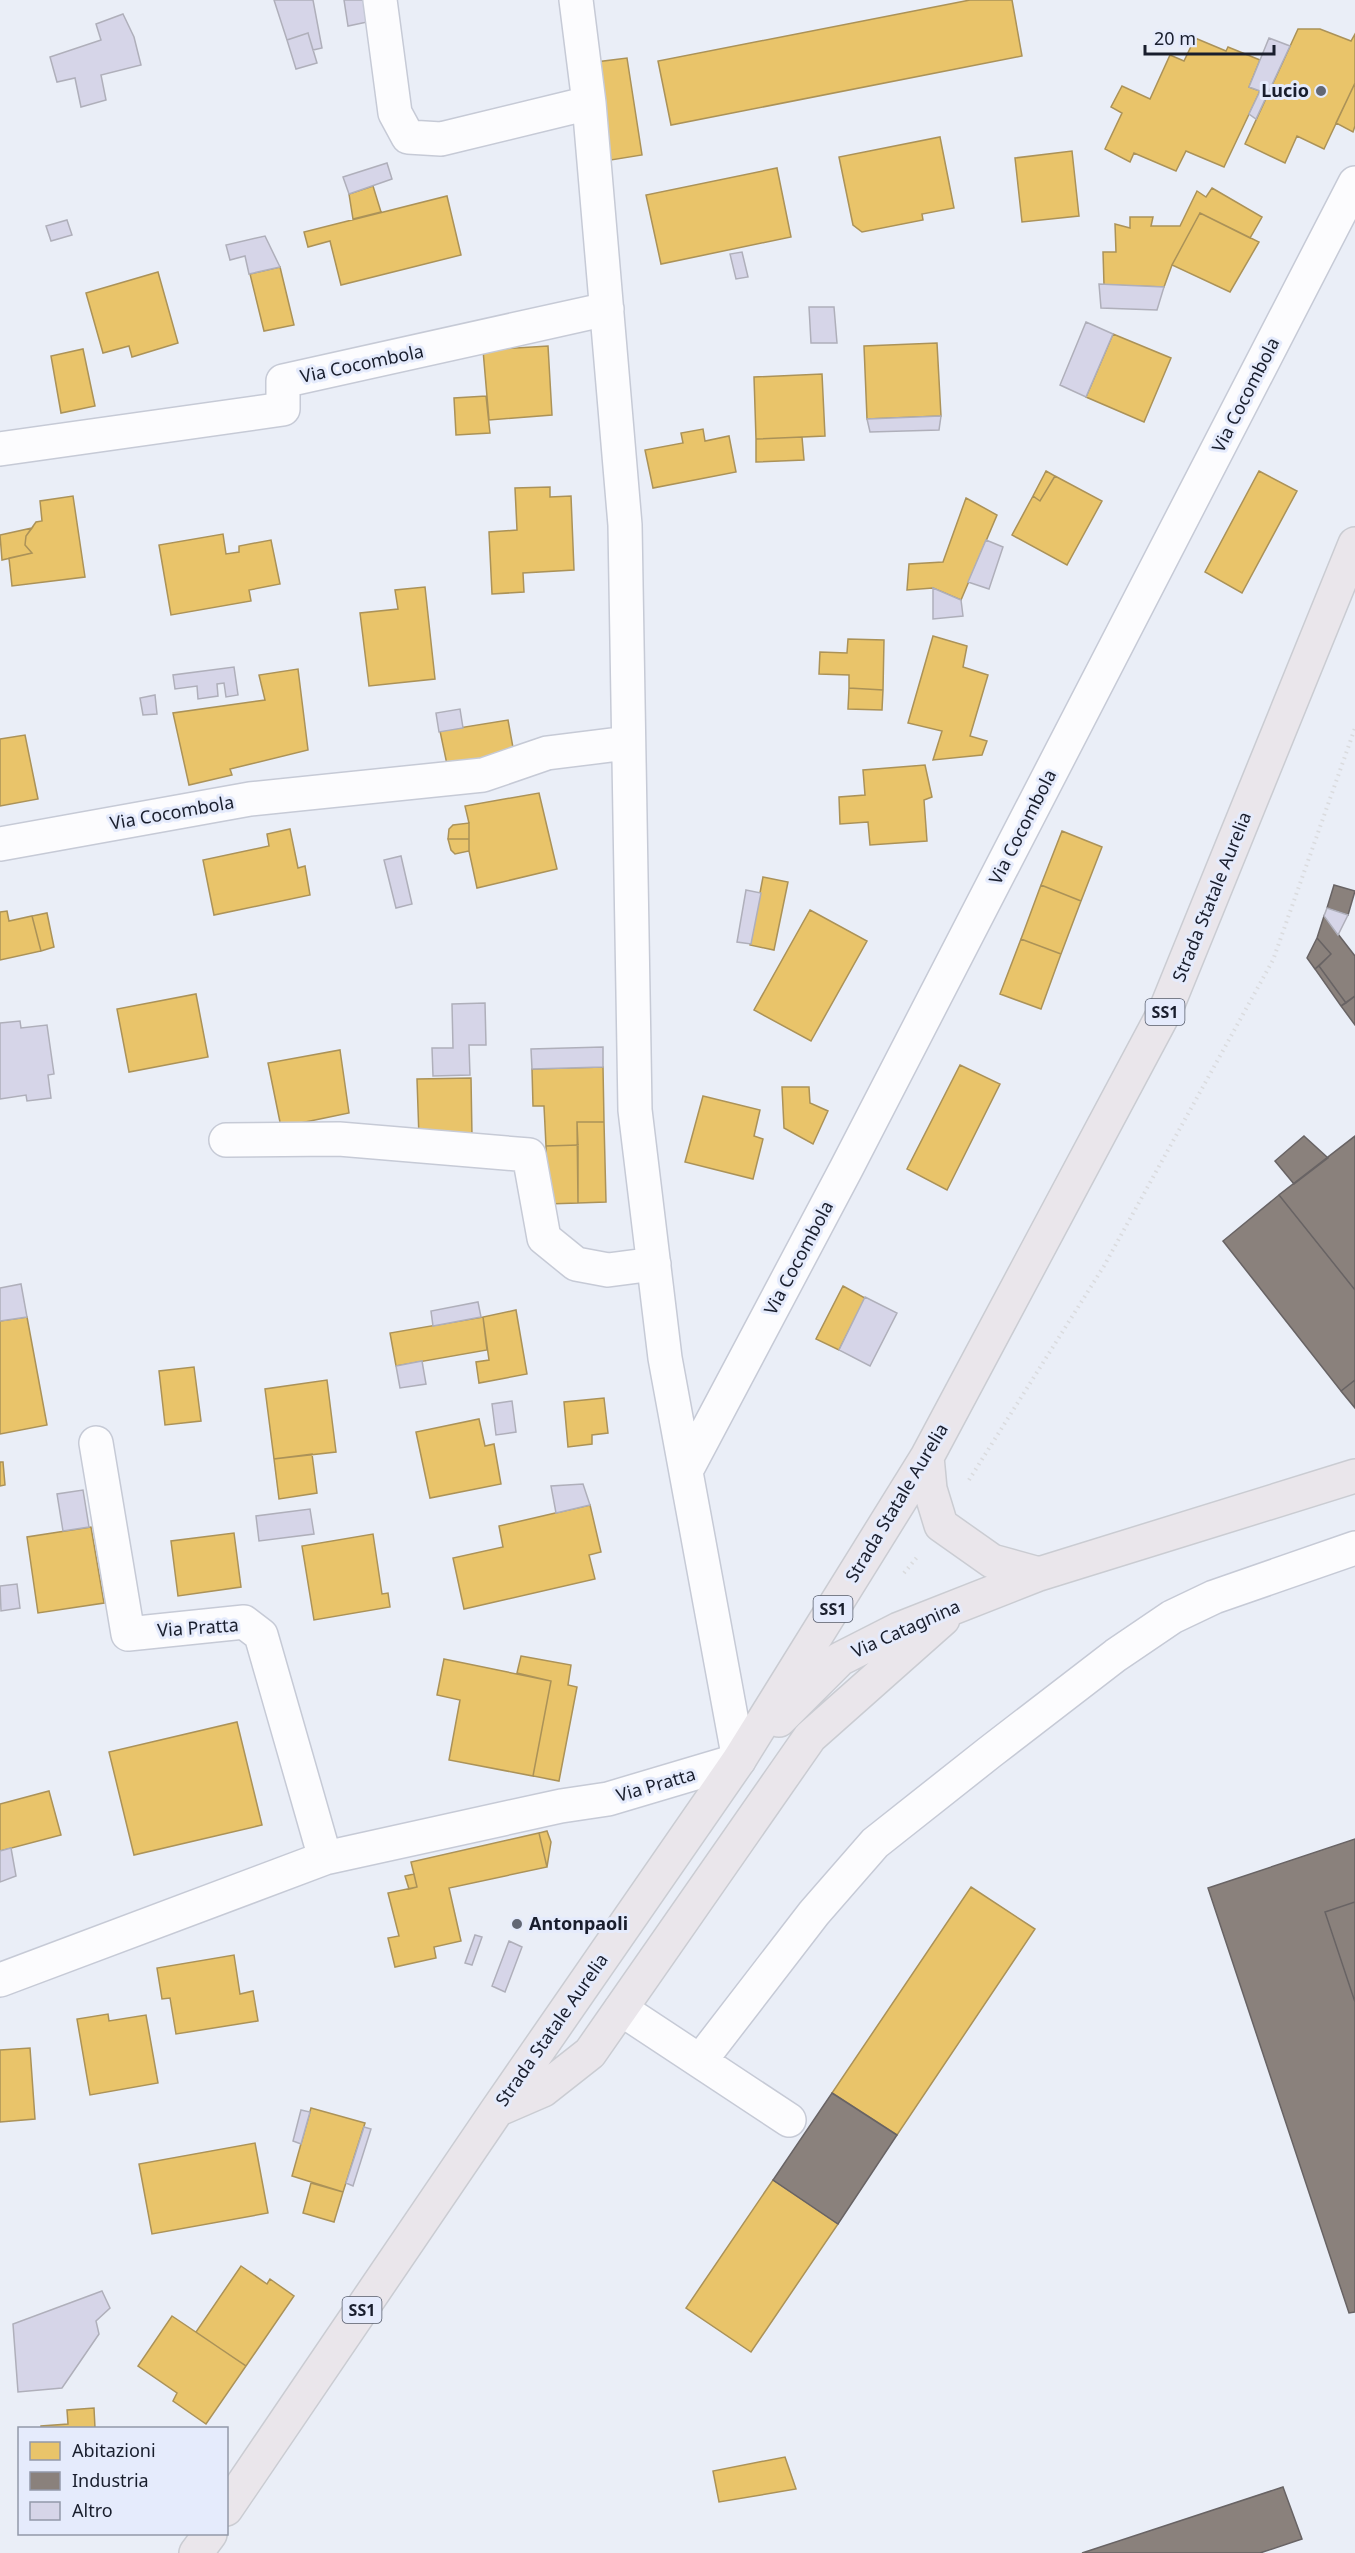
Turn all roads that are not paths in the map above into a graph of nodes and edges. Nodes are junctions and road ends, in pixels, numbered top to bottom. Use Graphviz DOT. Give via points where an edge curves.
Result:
graph roads {
  1 [pos="380,0"];
  2 [pos="576,0"];
  3 [pos="588,103"];
  4 [pos="1355,183"];
  5 [pos="607,309"];
  6 [pos="0,449"];
  7 [pos="1355,544"];
  8 [pos="627,743"];
  9 [pos="0,844"];
  10 [pos="226,1140"];
  11 [pos="654,1263"];
  12 [pos="96,1443"];
  13 [pos="927,1457"];
  14 [pos="687,1469"];
  15 [pos="1355,1476"];
  16 [pos="1355,1548"];
  17 [pos="1039,1574"];
  18 [pos="956,1606"];
  19 [pos="739,1761"];
  20 [pos="326,1858"];
  21 [pos="0,1980"];
  22 [pos="621,2009"];
  23 [pos="700,2061"];
  24 [pos="497,2110"];
  25 [pos="789,2120"];
  26 [pos="228,2506"];
  27 [pos="209,2535"];
  28 [pos="196,2553"];
  1 -- 3 [label="street" via="394,113 408,137 441,139"];
  2 -- 3 [label="street"];
  3 -- 5 [label="street"];
  4 -- 14 [label="street, Via Cocombola"];
  5 -- 6 [label="street, Via Cocombola" via="283,381 283,409"];
  5 -- 8 [label="street" via="625,525"];
  7 -- 13 [label="main road, Strada Statale Aurelia / SS1" via="1166,1009"];
  8 -- 9 [label="street, Via Cocombola" via="547,753 483,775 250,799"];
  8 -- 11 [label="street" via="636,1110"];
  10 -- 11 [label="street" via="339,1139 529,1155 544,1238 576,1264 608,1270"];
  11 -- 14 [label="street" via="665,1358"];
  12 -- 20 [label="street, Via Pratta" via="128,1634 244,1622 261,1635"];
  13 -- 17 [label="main road" via="930,1489 940,1525 992,1560"];
  13 -- 19 [label="main road, Strada Statale Aurelia / SS1"];
  14 -- 19 [label="street"];
  15 -- 17 [label="main road, Via Catagnina"];
  16 -- 23 [label="street" via="1214,1597 1172,1617 990,1752 875,1843 814,1913"];
  17 -- 18 [label="main road, Via Catagnina"];
  18 -- 19 [label="main road, Via Catagnina" via="840,1659"];
  18 -- 22 [label="main road" via="810,1737"];
  19 -- 20 [label="street, Via Pratta" via="608,1799"];
  19 -- 24 [label="main road, Strada Statale Aurelia / SS1"];
  20 -- 21 [label="street, Via Pratta"];
  22 -- 23 [label="street"];
  22 -- 24 [label="main road" via="590,2053 543,2090"];
  23 -- 25 [label="street"];
  24 -- 26 [label="main road, Strada Statale Aurelia / SS1"];
  27 -- 28 [label="main road"];
}
